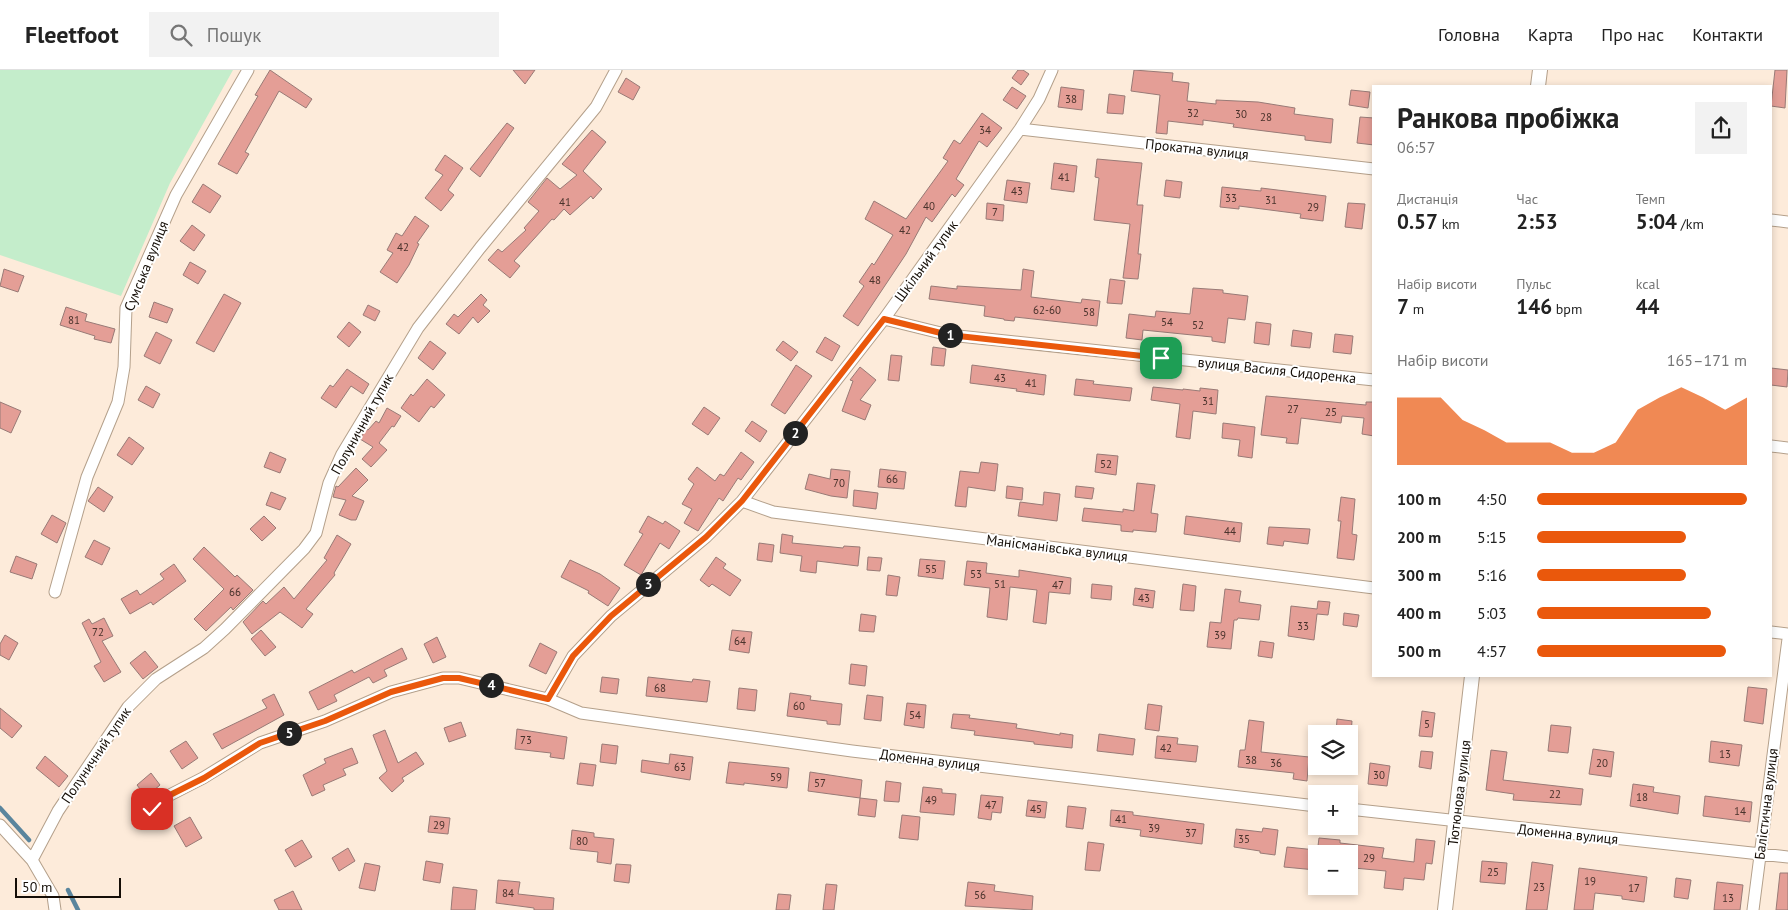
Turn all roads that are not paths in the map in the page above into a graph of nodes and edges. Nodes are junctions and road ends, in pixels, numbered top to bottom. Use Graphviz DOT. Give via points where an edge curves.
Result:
graph roads {
  1 [pos="248,70"];
  2 [pos="616,70"];
  3 [pos="1052,70"];
  4 [pos="1540,70"];
  5 [pos="1538,85"];
  6 [pos="1020,129"];
  7 [pos="1372,169"];
  8 [pos="1772,220"];
  9 [pos="1788,222"];
  10 [pos="884,319"];
  11 [pos="1372,380"];
  12 [pos="1772,446"];
  13 [pos="1788,448"];
  14 [pos="742,501"];
  15 [pos="1372,588"];
  16 [pos="54,592"];
  17 [pos="1772,632"];
  18 [pos="1788,634"];
  19 [pos="1788,639"];
  20 [pos="1472,677"];
  21 [pos="548,699"];
  22 [pos="1308,805"];
  23 [pos="152,809"];
  24 [pos="1358,810"];
  25 [pos="1456,822"];
  26 [pos="0,825"];
  27 [pos="1759,854"];
  28 [pos="1788,857"];
  29 [pos="32,860"];
  30 [pos="52,909"];
  31 [pos="1445,910"];
  32 [pos="1754,910"];
  1 -- 16 [label="street, Сумська вулиця" via="176,195 126,308 124,367 118,402 87,477"];
  2 -- 29 [label="street, Полуничний тупик" via="596,107 418,328 342,454 329,483 316,533 304,550 204,648 156,679 128,707 58,811"];
  3 -- 6 [label="street, Шкільний тупик" via="1040,99"];
  4 -- 5 [label="street"];
  6 -- 7 [label="street, Прокатна вулиця"];
  6 -- 10 [label="street, Шкільний тупик"];
  8 -- 9 [label="street"];
  10 -- 11 [label="street, вулиця Василя Сидоренка" via="949,335"];
  10 -- 14 [label="street, Шкільний тупик"];
  12 -- 13 [label="street"];
  14 -- 15 [label="street, Манісманівська вулиця" via="773,512"];
  14 -- 21 [label="street, Шкільний тупик" via="706,537 611,616 573,656"];
  17 -- 18 [label="street"];
  19 -- 27 [label="street, Балістична вулиця"];
  20 -- 25 [label="street, Тютюнова вулиця"];
  21 -- 22 [label="street, Доменна вулиця" via="581,713 610,718 862,752"];
  21 -- 23 [label="street" via="459,678 443,678 391,692 325,721 260,743 204,778 162,799"];
  24 -- 25 [label="street, Доменна вулиця"];
  25 -- 27 [label="street, Доменна вулиця"];
  25 -- 31 [label="street, Тютюнова вулиця"];
  26 -- 29 [label="street"];
  27 -- 28 [label="street, Доменна вулиця"];
  27 -- 32 [label="street, Балістична вулиця"];
  29 -- 30 [label="street" via="53,896"];
}
